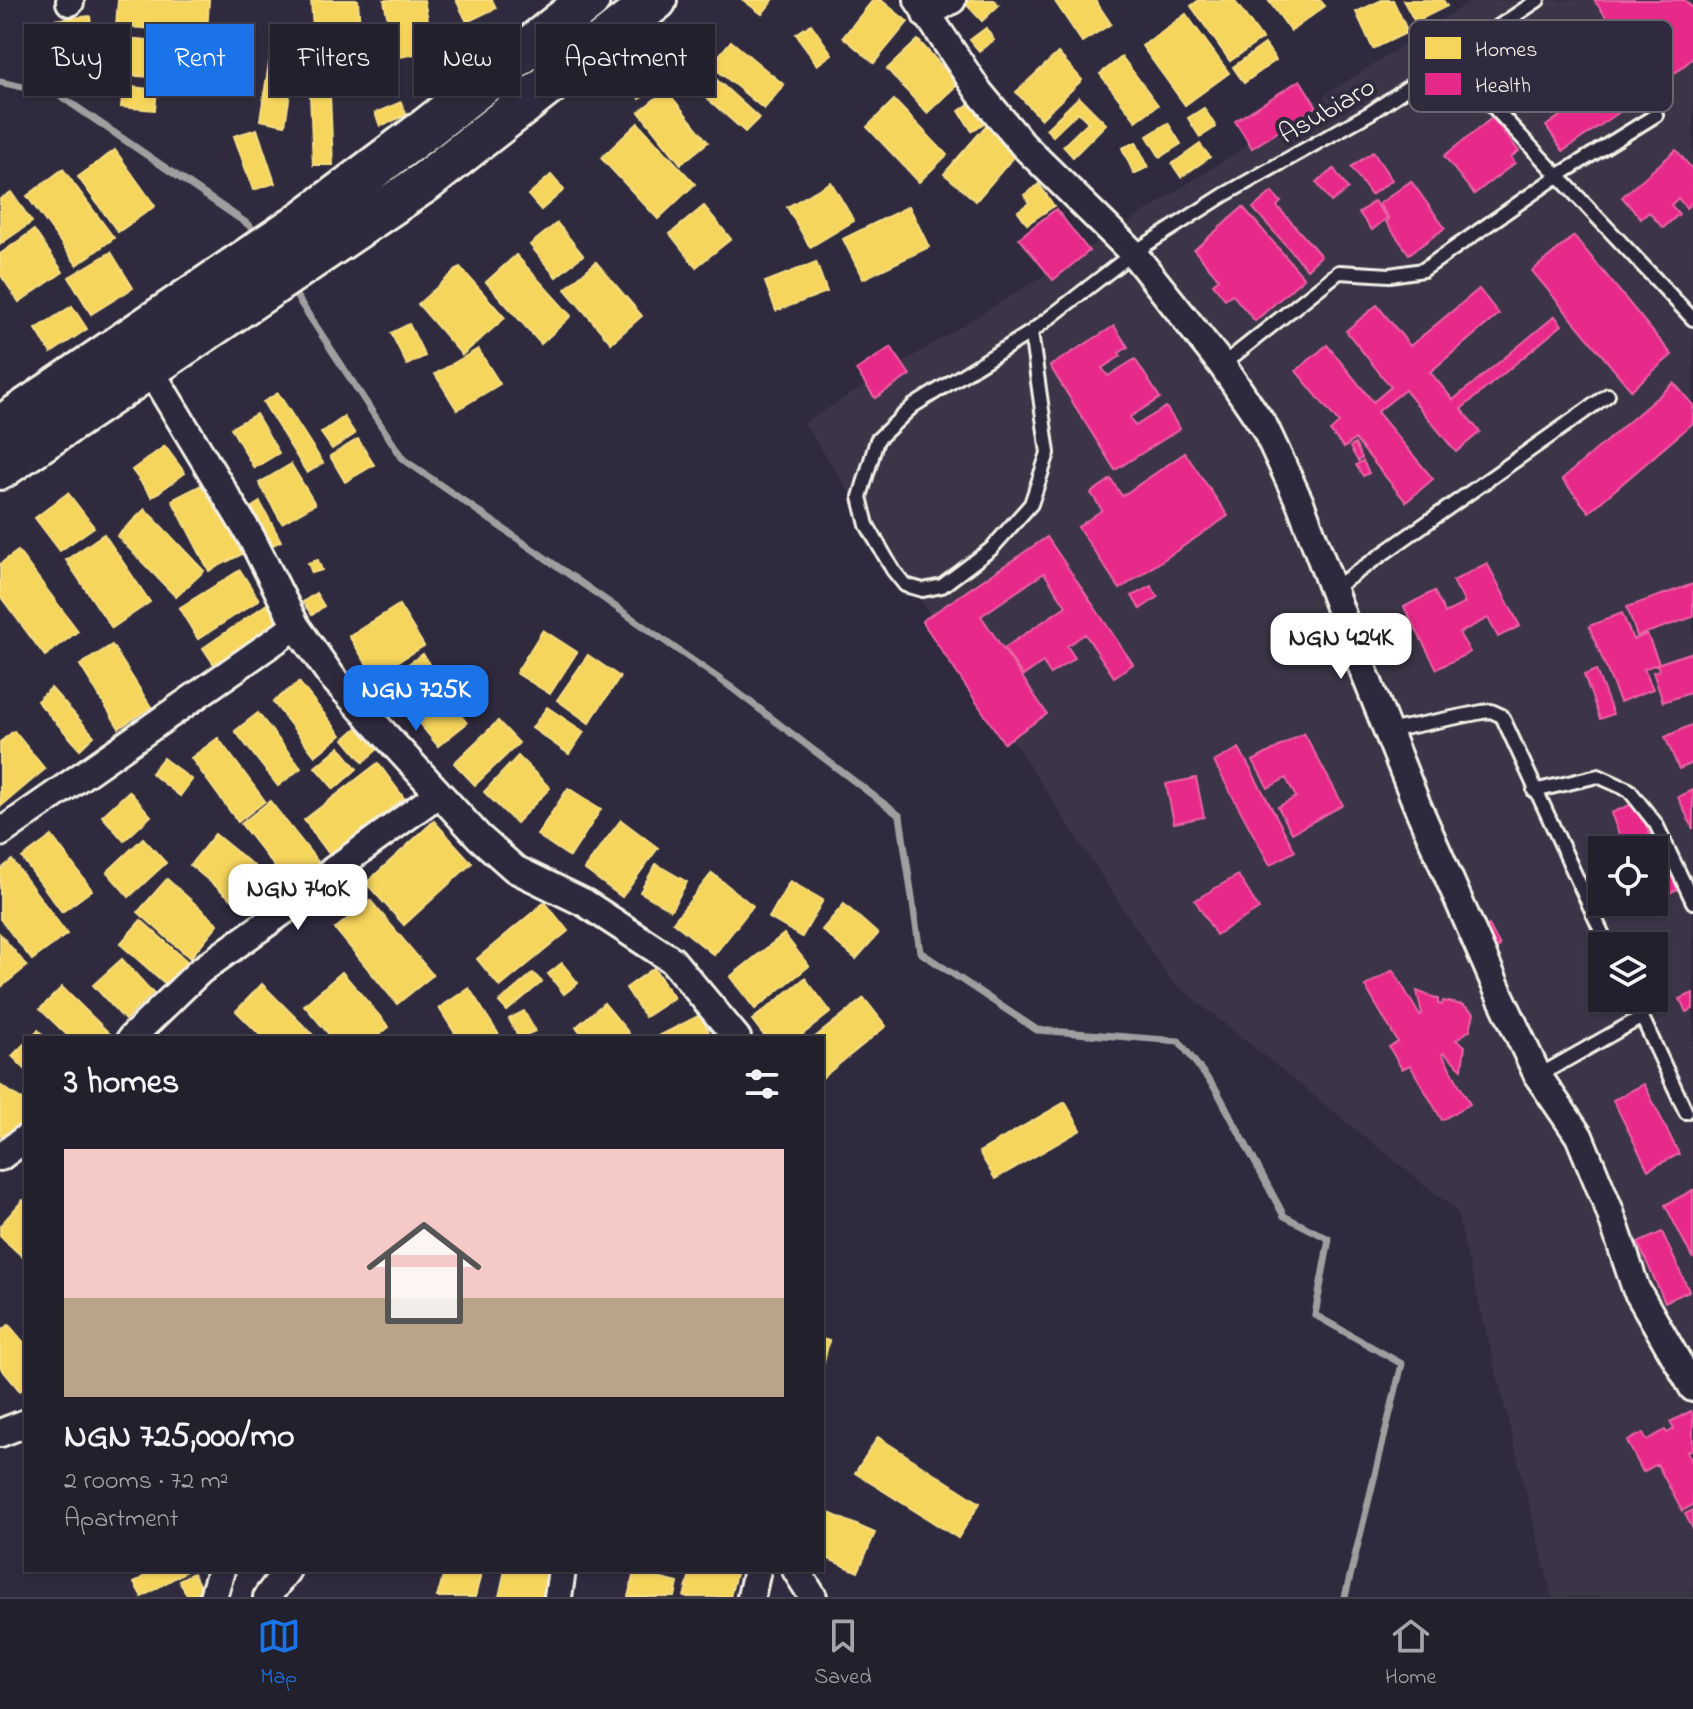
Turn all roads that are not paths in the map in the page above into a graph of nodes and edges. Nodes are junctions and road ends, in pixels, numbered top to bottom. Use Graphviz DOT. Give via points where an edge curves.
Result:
graph roads {
  1 [pos="589,0"];
  2 [pos="656,0"];
  3 [pos="952,0"];
  4 [pos="1538,0"];
  5 [pos="922,8"];
  6 [pos="1509,20"];
  7 [pos="1409,88"];
  8 [pos="1499,112"];
  9 [pos="1656,115"];
  10 [pos="1559,175"];
  11 [pos="317,233"];
  12 [pos="1133,253"];
  13 [pos="252,278"];
  14 [pos="1693,319"];
  15 [pos="1031,332"];
  16 [pos="1222,365"];
  17 [pos="149,368"];
  18 [pos="1608,395"];
  19 [pos="0,427"];
  20 [pos="0,469"];
  21 [pos="1333,589"];
  22 [pos="296,626"];
  23 [pos="1388,731"];
  24 [pos="1534,791"];
  25 [pos="438,794"];
  26 [pos="0,833"];
  27 [pos="1693,902"];
  28 [pos="1601,932"];
  29 [pos="1640,1012"];
  30 [pos="1642,1017"];
  31 [pos="133,1036"];
  32 [pos="735,1036"];
  33 [pos="1538,1076"];
  34 [pos="1686,1112"];
  35 [pos="24,1139"];
  36 [pos="0,1157"];
  37 [pos="1693,1388"];
  38 [pos="24,1424"];
  39 [pos="0,1433"];
  40 [pos="286,1572"];
  41 [pos="562,1572"];
  42 [pos="757,1572"];
  43 [pos="797,1572"];
  44 [pos="267,1597"];
  45 [pos="558,1597"];
  46 [pos="751,1597"];
  47 [pos="813,1597"];
  1 -- 11 [label="main road" via="427,128"];
  2 -- 11 [label="main road" via="425,182"];
  3 -- 5 [label="street"];
  4 -- 6 [label="lane, Asubiaro"];
  5 -- 12 [label="street" via="1023,145"];
  7 -- 12 [label="lane, Asubiaro"];
  8 -- 10 [label="lane"];
  9 -- 10 [label="lane"];
  10 -- 14 [label="lane"];
  10 -- 16 [label="lane" via="1423,270 1390,275 1339,272"];
  11 -- 13 [label="main road"];
  12 -- 15 [label="lane, Asubiaro"];
  12 -- 16 [label="street"];
  13 -- 17 [label="main road"];
  13 -- 19 [label="main road"];
  15 -- 15 [label="lane, Asubiaro" via="1048,453 1031,504 991,549 942,586 923,590 905,585 867,525 860,497 877,440 913,406"];
  16 -- 21 [label="street" via="1265,428"];
  17 -- 20 [label="main road"];
  17 -- 22 [label="street" via="251,537"];
  18 -- 21 [label="lane"];
  21 -- 23 [label="street"];
  22 -- 25 [label="street" via="332,677"];
  22 -- 26 [label="street"];
  23 -- 24 [label="lane" via="1491,711 1502,716"];
  23 -- 33 [label="street"];
  24 -- 27 [label="lane" via="1598,776 1629,790 1656,824"];
  24 -- 28 [label="lane"];
  25 -- 31 [label="street" via="200,971"];
  25 -- 32 [label="street" via="515,869 585,903 672,960"];
  29 -- 30 [label="lane"];
  30 -- 33 [label="lane"];
  30 -- 34 [label="lane"];
  33 -- 37 [label="street" via="1579,1136 1636,1289"];
  35 -- 36 [label="street"];
  38 -- 39 [label="street"];
  40 -- 44 [label="street"];
  41 -- 45 [label="street"];
  42 -- 46 [label="street"];
  43 -- 47 [label="street"];
}
